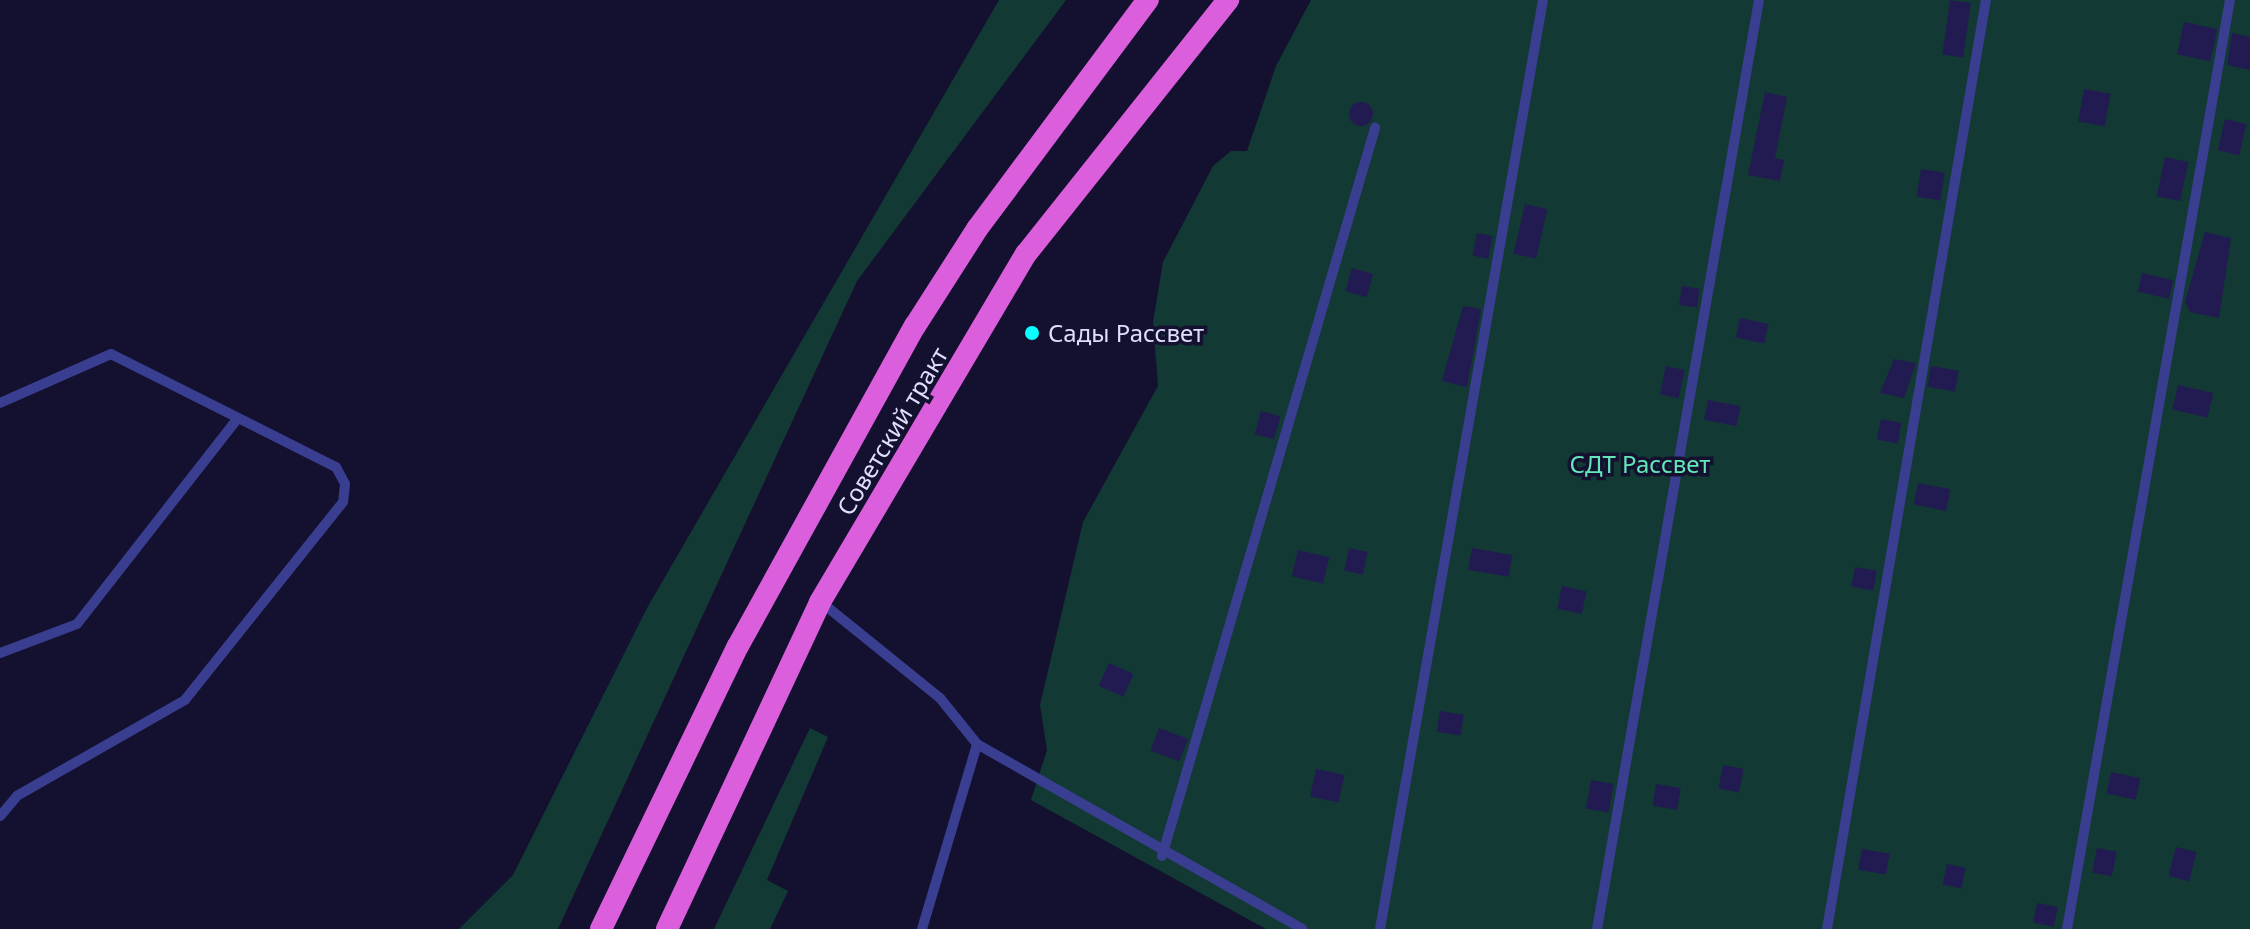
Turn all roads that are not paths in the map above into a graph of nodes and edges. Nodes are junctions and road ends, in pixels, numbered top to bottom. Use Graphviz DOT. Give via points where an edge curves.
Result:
graph roads {
  1 [pos="1148,0"];
  2 [pos="1228,0"];
  3 [pos="1543,0"];
  4 [pos="1759,0"];
  5 [pos="1986,0"];
  6 [pos="2230,0"];
  7 [pos="1375,128"];
  8 [pos="0,403"];
  9 [pos="238,418"];
  10 [pos="820,602"];
  11 [pos="0,653"];
  12 [pos="977,744"];
  13 [pos="0,816"];
  14 [pos="1162,856"];
  15 [pos="601,929"];
  16 [pos="667,929"];
  17 [pos="922,929"];
  18 [pos="1302,929"];
  19 [pos="1380,929"];
  20 [pos="1597,929"];
  21 [pos="1827,929"];
  22 [pos="2067,929"];
  1 -- 15 [label="highway, Советский тракт" via="977,229 915,326 738,646"];
  2 -- 10 [label="highway, Советский тракт" via="1026,254"];
  3 -- 19 [label="lane"];
  4 -- 20 [label="lane"];
  5 -- 21 [label="lane"];
  6 -- 22 [label="lane"];
  7 -- 14 [label="lane"];
  8 -- 9 [label="lane" via="111,354"];
  9 -- 11 [label="lane" via="77,624"];
  9 -- 13 [label="lane" via="336,467 345,484 343,502 185,700 17,796"];
  10 -- 12 [label="lane" via="940,698"];
  10 -- 16 [label="highway, Советский тракт"];
  12 -- 14 [label="lane"];
  12 -- 17 [label="lane"];
  14 -- 18 [label="lane"];
}
